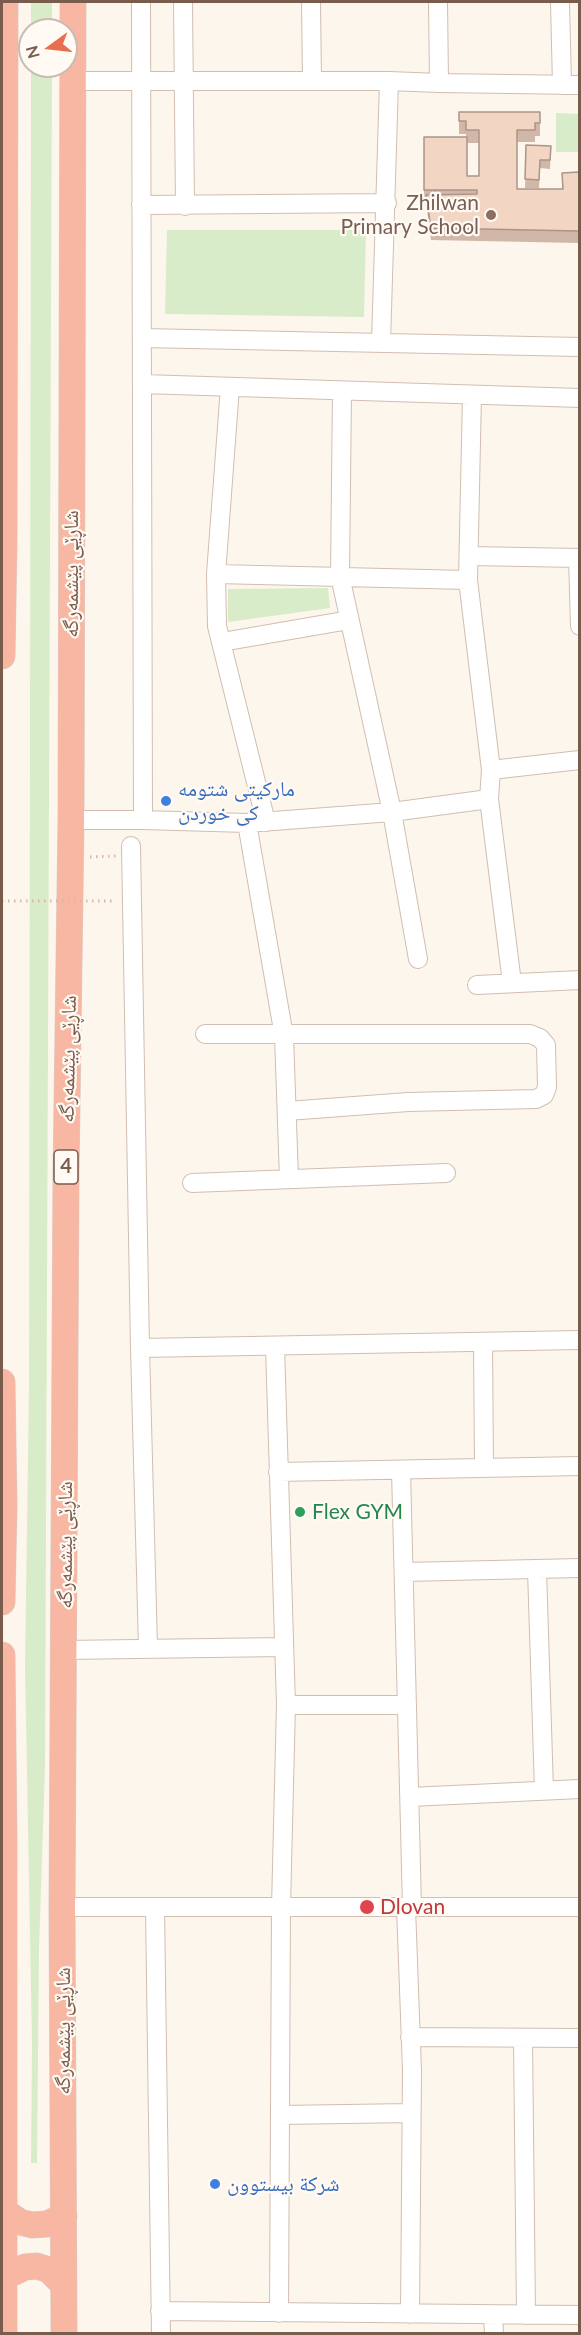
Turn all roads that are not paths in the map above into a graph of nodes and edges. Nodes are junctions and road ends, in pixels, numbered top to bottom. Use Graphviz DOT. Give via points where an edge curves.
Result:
graph roads {
  1 [pos="5,2"];
  2 [pos="72,2"];
  3 [pos="141,2"];
  4 [pos="183,2"];
  5 [pos="311,2"];
  6 [pos="438,2"];
  7 [pos="560,2"];
  8 [pos="73,81"];
  9 [pos="141,81"];
  10 [pos="184,81"];
  11 [pos="312,81"];
  12 [pos="389,81"];
  13 [pos="439,83"];
  14 [pos="571,85"];
  15 [pos="387,203"];
  16 [pos="4,205"];
  17 [pos="141,205"];
  18 [pos="185,206"];
  19 [pos="142,338"];
  20 [pos="381,343"];
  21 [pos="579,347"];
  22 [pos="142,384"];
  23 [pos="230,387"];
  24 [pos="342,391"];
  25 [pos="472,395"];
  26 [pos="579,398"];
  27 [pos="3,548"];
  28 [pos="468,556"];
  29 [pos="578,558"];
  30 [pos="216,574"];
  31 [pos="340,576"];
  32 [pos="468,580"];
  33 [pos="349,620"];
  34 [pos="579,626"];
  35 [pos="222,642"];
  36 [pos="2,656"];
  37 [pos="579,760"];
  38 [pos="491,770"];
  39 [pos="489,799"];
  40 [pos="392,812"];
  41 [pos="71,820"];
  42 [pos="143,820"];
  43 [pos="266,822"];
  44 [pos="247,823"];
  45 [pos="125,851"];
  46 [pos="418,959"];
  47 [pos="579,980"];
  48 [pos="512,983"];
  49 [pos="477,985"];
  50 [pos="205,1034"];
  51 [pos="284,1036"];
  52 [pos="287,1111"];
  53 [pos="446,1173"];
  54 [pos="289,1179"];
  55 [pos="192,1183"];
  56 [pos="579,1340"];
  57 [pos="483,1342"];
  58 [pos="275,1346"];
  59 [pos="140,1348"];
  60 [pos="2,1382"];
  61 [pos="579,1466"];
  62 [pos="483,1468"];
  63 [pos="401,1470"];
  64 [pos="278,1472"];
  65 [pos="3,1506"];
  66 [pos="579,1568"];
  67 [pos="537,1570"];
  68 [pos="404,1572"];
  69 [pos="2,1602"];
  70 [pos="283,1647"];
  71 [pos="148,1648"];
  72 [pos="64,1650"];
  73 [pos="2,1655"];
  74 [pos="407,1704"];
  75 [pos="286,1706"];
  76 [pos="544,1790"];
  77 [pos="579,1790"];
  78 [pos="410,1797"];
  79 [pos="3,1842"];
  80 [pos="63,1907"];
  81 [pos="155,1907"];
  82 [pos="281,1907"];
  83 [pos="409,1907"];
  84 [pos="579,1907"];
  85 [pos="410,2037"];
  86 [pos="523,2038"];
  87 [pos="579,2038"];
  88 [pos="2,2103"];
  89 [pos="411,2113"];
  90 [pos="280,2115"];
  91 [pos="5,2212"];
  92 [pos="64,2216"];
  93 [pos="4,2277"];
  94 [pos="64,2285"];
  95 [pos="160,2311"];
  96 [pos="279,2313"];
  97 [pos="410,2314"];
  98 [pos="526,2315"];
  99 [pos="579,2315"];
  100 [pos="493,2324"];
  101 [pos="4,2334"];
  102 [pos="64,2334"];
  103 [pos="160,2334"];
  1 -- 16 [label="highway"];
  2 -- 8 [label="highway, شاڕێی پێشمەرگە / 4"];
  3 -- 9 [label="street"];
  4 -- 10 [label="street"];
  5 -- 11 [label="street"];
  6 -- 13 [label="street"];
  7 -- 14 [label="street"];
  8 -- 9 [label="street"];
  8 -- 41 [label="highway, شاڕێی پێشمەرگە / 4"];
  9 -- 10 [label="street"];
  9 -- 17 [label="street"];
  10 -- 11 [label="street"];
  10 -- 18 [label="street"];
  11 -- 12 [label="street"];
  12 -- 13 [label="street"];
  12 -- 15 [label="street"];
  13 -- 14 [label="street"];
  15 -- 18 [label="street"];
  15 -- 20 [label="street"];
  16 -- 27 [label="highway"];
  17 -- 18 [label="street"];
  17 -- 19 [label="street"];
  19 -- 20 [label="street"];
  19 -- 22 [label="street"];
  20 -- 21 [label="street"];
  22 -- 23 [label="street"];
  22 -- 42 [label="street"];
  23 -- 24 [label="street"];
  23 -- 30 [label="street"];
  24 -- 25 [label="street"];
  24 -- 31 [label="street"];
  25 -- 26 [label="street"];
  25 -- 28 [label="street"];
  27 -- 36 [label="highway"];
  28 -- 29 [label="street"];
  28 -- 32 [label="street"];
  29 -- 34 [label="street"];
  30 -- 31 [label="street"];
  30 -- 35 [label="street" via="217,626"];
  31 -- 32 [label="street"];
  31 -- 33 [label="street"];
  32 -- 38 [label="street"];
  33 -- 35 [label="street"];
  33 -- 40 [label="street"];
  35 -- 43 [label="street"];
  37 -- 38 [label="street"];
  38 -- 39 [label="street"];
  39 -- 40 [label="street"];
  39 -- 48 [label="street"];
  40 -- 43 [label="street"];
  40 -- 46 [label="street"];
  41 -- 42 [label="street"];
  41 -- 72 [label="highway, شاڕێی پێشمەرگە / 4"];
  42 -- 44 [label="street"];
  43 -- 44 [label="street"];
  44 -- 51 [label="street"];
  45 -- 59 [label="street"];
  47 -- 48 [label="street"];
  48 -- 49 [label="street"];
  50 -- 51 [label="street"];
  51 -- 52 [label="street"];
  51 -- 52 [label="street" via="530,1035 546,1045 547,1087 544,1095 536,1099 408,1101"];
  52 -- 54 [label="street"];
  53 -- 54 [label="street"];
  54 -- 55 [label="street"];
  56 -- 57 [label="street"];
  57 -- 58 [label="street"];
  57 -- 62 [label="street"];
  58 -- 59 [label="street"];
  58 -- 64 [label="street"];
  59 -- 71 [label="street"];
  60 -- 65 [label="highway"];
  61 -- 62 [label="street"];
  62 -- 63 [label="street"];
  63 -- 64 [label="street"];
  63 -- 68 [label="street"];
  64 -- 70 [label="street"];
  65 -- 69 [label="highway"];
  66 -- 67 [label="street"];
  67 -- 68 [label="street"];
  67 -- 76 [label="street"];
  68 -- 74 [label="street"];
  70 -- 71 [label="street"];
  70 -- 75 [label="street"];
  71 -- 72 [label="street"];
  72 -- 80 [label="highway, شاڕێی پێشمەرگە / 4"];
  73 -- 79 [label="highway"];
  74 -- 75 [label="street"];
  74 -- 78 [label="street"];
  75 -- 82 [label="street"];
  76 -- 77 [label="street"];
  76 -- 78 [label="street"];
  78 -- 83 [label="street"];
  79 -- 88 [label="highway"];
  80 -- 81 [label="street"];
  80 -- 92 [label="highway, شاڕێی پێشمەرگە / 4"];
  81 -- 82 [label="street"];
  81 -- 95 [label="street"];
  82 -- 83 [label="street"];
  82 -- 90 [label="street"];
  83 -- 84 [label="street"];
  83 -- 85 [label="street"];
  85 -- 86 [label="street"];
  85 -- 89 [label="street"];
  86 -- 87 [label="street"];
  86 -- 98 [label="street"];
  88 -- 91 [label="highway"];
  89 -- 90 [label="street"];
  89 -- 97 [label="street"];
  90 -- 96 [label="street"];
  91 -- 92 [label="highway" via="32,2225 47,2224"];
  91 -- 93 [label="highway"];
  92 -- 94 [label="highway, شاڕێی پێشمەرگە / 4"];
  93 -- 94 [label="highway" via="25,2266 37,2266 49,2270"];
  93 -- 101 [label="highway"];
  94 -- 102 [label="highway, شاڕێی پێشمەرگە / 4"];
  95 -- 96 [label="street"];
  95 -- 103 [label="street"];
  96 -- 97 [label="street"];
  97 -- 100 [label="street"];
  98 -- 99 [label="street"];
  98 -- 100 [label="street"];
}
